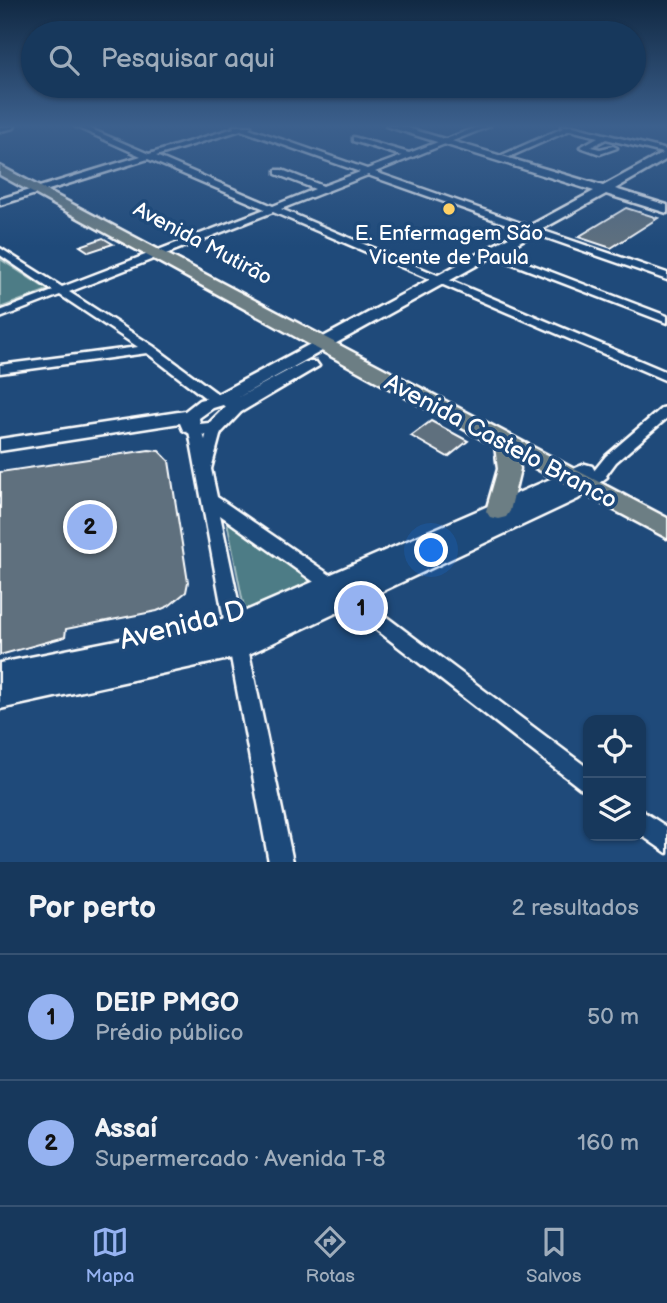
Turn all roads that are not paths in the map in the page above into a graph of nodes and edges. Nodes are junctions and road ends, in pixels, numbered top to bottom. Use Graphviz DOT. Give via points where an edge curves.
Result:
graph roads {
  1 [pos="8,166"];
  2 [pos="116,166"];
  3 [pos="173,166"];
  4 [pos="353,166"];
  5 [pos="384,166"];
  6 [pos="534,166"];
  7 [pos="541,166"];
  8 [pos="648,166"];
  9 [pos="661,166"];
  10 [pos="0,170"];
  11 [pos="279,172"];
  12 [pos="369,172"];
  13 [pos="41,189"];
  14 [pos="326,190"];
  15 [pos="614,190"];
  16 [pos="0,202"];
  17 [pos="667,203"];
  18 [pos="667,209"];
  19 [pos="275,210"];
  20 [pos="538,232"];
  21 [pos="0,251"];
  22 [pos="163,254"];
  23 [pos="504,257"];
  24 [pos="667,277"];
  25 [pos="446,283"];
  26 [pos="63,293"];
  27 [pos="0,315"];
  28 [pos="667,320"];
  29 [pos="144,345"];
  30 [pos="335,345"];
  31 [pos="0,369"];
  32 [pos="667,377"];
  33 [pos="667,411"];
  34 [pos="208,414"];
  35 [pos="505,443"];
  36 [pos="0,445"];
  37 [pos="0,456"];
  38 [pos="585,478"];
  39 [pos="209,499"];
  40 [pos="498,511"];
  41 [pos="667,513"];
  42 [pos="667,529"];
  43 [pos="339,592"];
  44 [pos="237,637"];
  45 [pos="0,676"];
  46 [pos="0,697"];
  47 [pos="584,778"];
  48 [pos="646,825"];
  49 [pos="667,841"];
  50 [pos="281,862"];
  1 -- 13 [label="main road, Avenida Mutirão"];
  2 -- 13 [label="street"];
  3 -- 19 [label="street"];
  4 -- 12 [label="street"];
  5 -- 12 [label="street"];
  6 -- 15 [label="main road"];
  7 -- 15 [label="main road"];
  8 -- 15 [label="main road"];
  9 -- 15 [label="main road"];
  10 -- 13 [label="main road, Avenida Mutirão"];
  11 -- 14 [label="street"];
  12 -- 14 [label="street"];
  12 -- 20 [label="street"];
  13 -- 16 [label="street"];
  13 -- 22 [label="main road, Avenida Mutirão"];
  14 -- 19 [label="street"];
  15 -- 17 [label="main road"];
  15 -- 18 [label="main road"];
  15 -- 20 [label="main road"];
  19 -- 22 [label="street"];
  19 -- 25 [label="street"];
  20 -- 23 [label="main road"];
  20 -- 24 [label="street"];
  20 -- 25 [label="main road"];
  21 -- 26 [label="street"];
  22 -- 26 [label="street"];
  22 -- 30 [label="main road, Avenida Mutirão"];
  23 -- 25 [label="main road"];
  23 -- 28 [label="street"];
  25 -- 30 [label="main road"];
  25 -- 32 [label="street"];
  26 -- 27 [label="street"];
  26 -- 29 [label="street"];
  29 -- 31 [label="street"];
  29 -- 34 [label="street" via="200,387"];
  30 -- 34 [label="main road"];
  30 -- 35 [label="main road, Avenida Castelo Branco"];
  30 -- 38 [label="main road, Avenida Castelo Branco"];
  33 -- 38 [label="street"];
  34 -- 36 [label="main road"];
  34 -- 37 [label="main road"];
  34 -- 39 [label="street" via="204,471"];
  35 -- 38 [label="main road, Avenida Castelo Branco"];
  35 -- 40 [label="main road" via="509,469"];
  38 -- 40 [label="main road, Avenida D"];
  38 -- 41 [label="main road, Avenida Castelo Branco"];
  38 -- 42 [label="main road, Avenida Castelo Branco"];
  38 -- 43 [label="main road, Avenida D"];
  39 -- 43 [label="street"];
  39 -- 44 [label="street"];
  40 -- 43 [label="main road, Avenida D"];
  43 -- 44 [label="main road, Avenida D"];
  43 -- 47 [label="street"];
  44 -- 45 [label="main road, Avenida D"];
  44 -- 46 [label="main road, Avenida D"];
  44 -- 50 [label="street"];
  48 -- 49 [label="street"];
}
